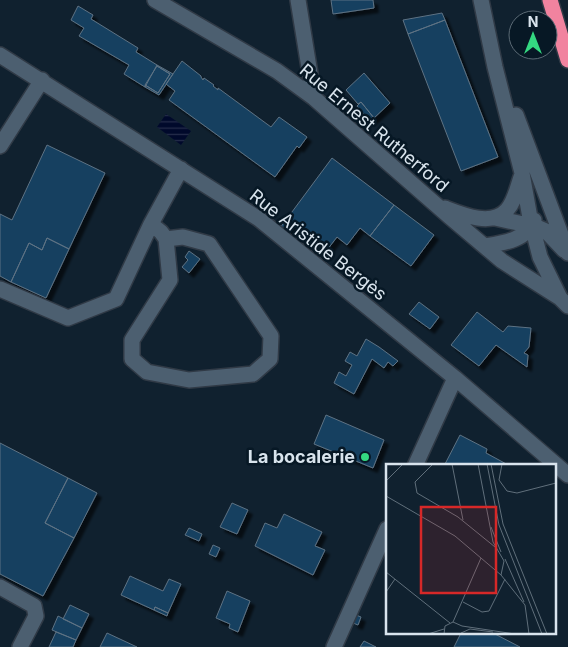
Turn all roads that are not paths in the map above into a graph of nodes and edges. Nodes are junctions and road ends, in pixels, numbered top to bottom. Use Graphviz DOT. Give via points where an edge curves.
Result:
graph roads {
  1 [pos="155,0"];
  2 [pos="298,0"];
  3 [pos="481,0"];
  4 [pos="550,0"];
  5 [pos="0,55"];
  6 [pos="568,60"];
  7 [pos="495,67"];
  8 [pos="42,80"];
  9 [pos="314,98"];
  10 [pos="0,146"];
  11 [pos="181,169"];
  12 [pos="522,173"];
  13 [pos="544,189"];
  14 [pos="435,204"];
  15 [pos="495,218"];
  16 [pos="152,224"];
  17 [pos="532,226"];
  18 [pos="166,239"];
  19 [pos="485,246"];
  20 [pos="568,254"];
  21 [pos="0,289"];
  22 [pos="564,302"];
  23 [pos="455,378"];
  24 [pos="416,464"];
  25 [pos="555,464"];
  26 [pos="556,465"];
  27 [pos="568,475"];
  28 [pos="386,531"];
  29 [pos="0,587"];
  30 [pos="20,647"];
  31 [pos="334,647"];
  1 -- 9 [label="street, Rue Ernest Rutherford" via="277,72"];
  2 -- 9 [label="street"];
  3 -- 7 [label="street"];
  4 -- 6 [label="highway"];
  5 -- 8 [label="street, Rue Aristide Bergès"];
  7 -- 12 [label="street"];
  7 -- 13 [label="street" via="505,81"];
  8 -- 10 [label="street"];
  8 -- 11 [label="street, Rue Aristide Bergès"];
  9 -- 14 [label="street, Rue Ernest Rutherford"];
  11 -- 16 [label="street"];
  11 -- 23 [label="street, Rue Aristide Bergès" via="260,219"];
  12 -- 15 [label="street" via="515,198 507,210"];
  12 -- 17 [label="street"];
  13 -- 17 [label="street"];
  13 -- 20 [label="street"];
  14 -- 15 [label="street" via="475,218"];
  14 -- 19 [label="street, Rue Ernest Rutherford"];
  15 -- 17 [label="street"];
  16 -- 18 [label="street"];
  16 -- 21 [label="street" via="116,299 68,318"];
  17 -- 19 [label="street" via="508,242"];
  17 -- 20 [label="street" via="546,232"];
  17 -- 22 [label="street" via="540,257"];
  18 -- 18 [label="street" via="170,280 132,340 132,359 147,372 189,380 253,374 270,359 271,336 208,244 183,237"];
  19 -- 22 [label="street, Rue Ernest Rutherford"];
  23 -- 24 [label="street"];
  23 -- 25 [label="street, Rue Aristide Bergès"];
  26 -- 27 [label="street, Rue Aristide Bergès"];
  28 -- 31 [label="street"];
  29 -- 30 [label="street" via="34,606 36,616"];
}
